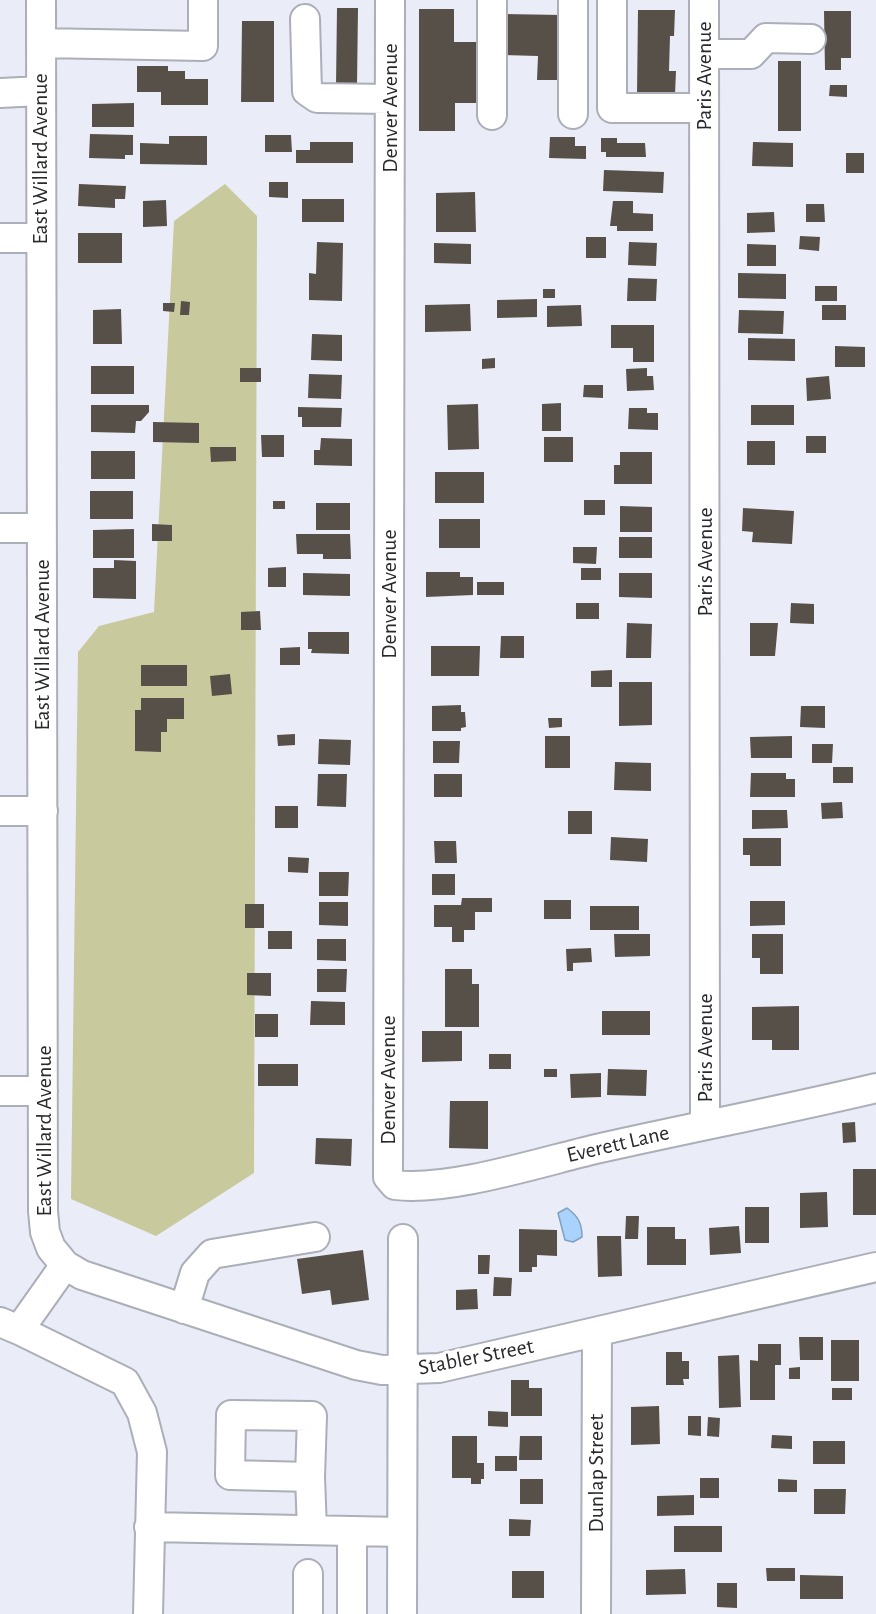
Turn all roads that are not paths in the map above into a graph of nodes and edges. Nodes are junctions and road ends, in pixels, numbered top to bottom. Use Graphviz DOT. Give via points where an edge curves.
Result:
graph roads {
  1 [pos="41,0"];
  2 [pos="203,0"];
  3 [pos="390,0"];
  4 [pos="492,0"];
  5 [pos="573,0"];
  6 [pos="612,0"];
  7 [pos="704,0"];
  8 [pos="305,20"];
  9 [pos="812,39"];
  10 [pos="40,43"];
  11 [pos="704,54"];
  12 [pos="40,91"];
  13 [pos="0,93"];
  14 [pos="390,99"];
  15 [pos="704,108"];
  16 [pos="573,114"];
  17 [pos="492,115"];
  18 [pos="0,238"];
  19 [pos="39,238"];
  20 [pos="0,528"];
  21 [pos="41,528"];
  22 [pos="0,811"];
  23 [pos="43,811"];
  24 [pos="876,1088"];
  25 [pos="0,1091"];
  26 [pos="44,1091"];
  27 [pos="705,1124"];
  28 [pos="395,1185"];
  29 [pos="315,1237"];
  30 [pos="403,1239"];
  31 [pos="876,1267"];
  32 [pos="73,1270"];
  33 [pos="184,1310"];
  34 [pos="9,1326"];
  35 [pos="597,1333"];
  36 [pos="401,1370"];
  37 [pos="304,1477"];
  38 [pos="149,1527"];
  39 [pos="305,1529"];
  40 [pos="352,1532"];
  41 [pos="402,1532"];
  42 [pos="308,1574"];
  43 [pos="148,1614"];
  44 [pos="308,1614"];
  45 [pos="352,1614"];
  46 [pos="402,1614"];
  47 [pos="596,1614"];
  1 -- 10 [label="street, East Willard Avenue"];
  2 -- 10 [label="street" via="203,46"];
  3 -- 14 [label="street, Denver Avenue"];
  4 -- 17 [label="street"];
  5 -- 16 [label="street"];
  6 -- 15 [label="street" via="612,108"];
  7 -- 11 [label="street, Paris Avenue"];
  8 -- 14 [label="street" via="307,91 317,98"];
  9 -- 11 [label="street" via="766,38 751,54"];
  10 -- 12 [label="street, East Willard Avenue"];
  11 -- 15 [label="street, Paris Avenue"];
  12 -- 13 [label="street"];
  12 -- 19 [label="street, East Willard Avenue"];
  14 -- 28 [label="street, Denver Avenue" via="388,1177"];
  15 -- 27 [label="street, Paris Avenue"];
  18 -- 19 [label="street"];
  19 -- 21 [label="street, East Willard Avenue"];
  20 -- 21 [label="street"];
  21 -- 23 [label="street, East Willard Avenue"];
  22 -- 23 [label="street"];
  23 -- 26 [label="street, East Willard Avenue"];
  24 -- 27 [label="street, Everett Lane"];
  25 -- 26 [label="street"];
  26 -- 32 [label="street, East Willard Avenue" via="45,1232 51,1248"];
  27 -- 28 [label="street, Everett Lane" via="472,1178 410,1187"];
  29 -- 33 [label="street" via="212,1254 195,1273"];
  30 -- 36 [label="street"];
  31 -- 35 [label="street, Stabler Street"];
  32 -- 33 [label="street, Stabler Street"];
  32 -- 34 [label="street"];
  33 -- 36 [label="street, Stabler Street" via="356,1365"];
  34 -- 38 [label="street" via="124,1382 142,1413 152,1452"];
  35 -- 36 [label="street, Stabler Street" via="439,1368"];
  35 -- 47 [label="street, Dunlap Street"];
  36 -- 41 [label="street"];
  37 -- 39 [label="street"];
  38 -- 39 [label="street"];
  38 -- 43 [label="street"];
  39 -- 40 [label="street"];
  40 -- 41 [label="street"];
  40 -- 45 [label="street"];
  41 -- 46 [label="street"];
  42 -- 44 [label="street"];
}
